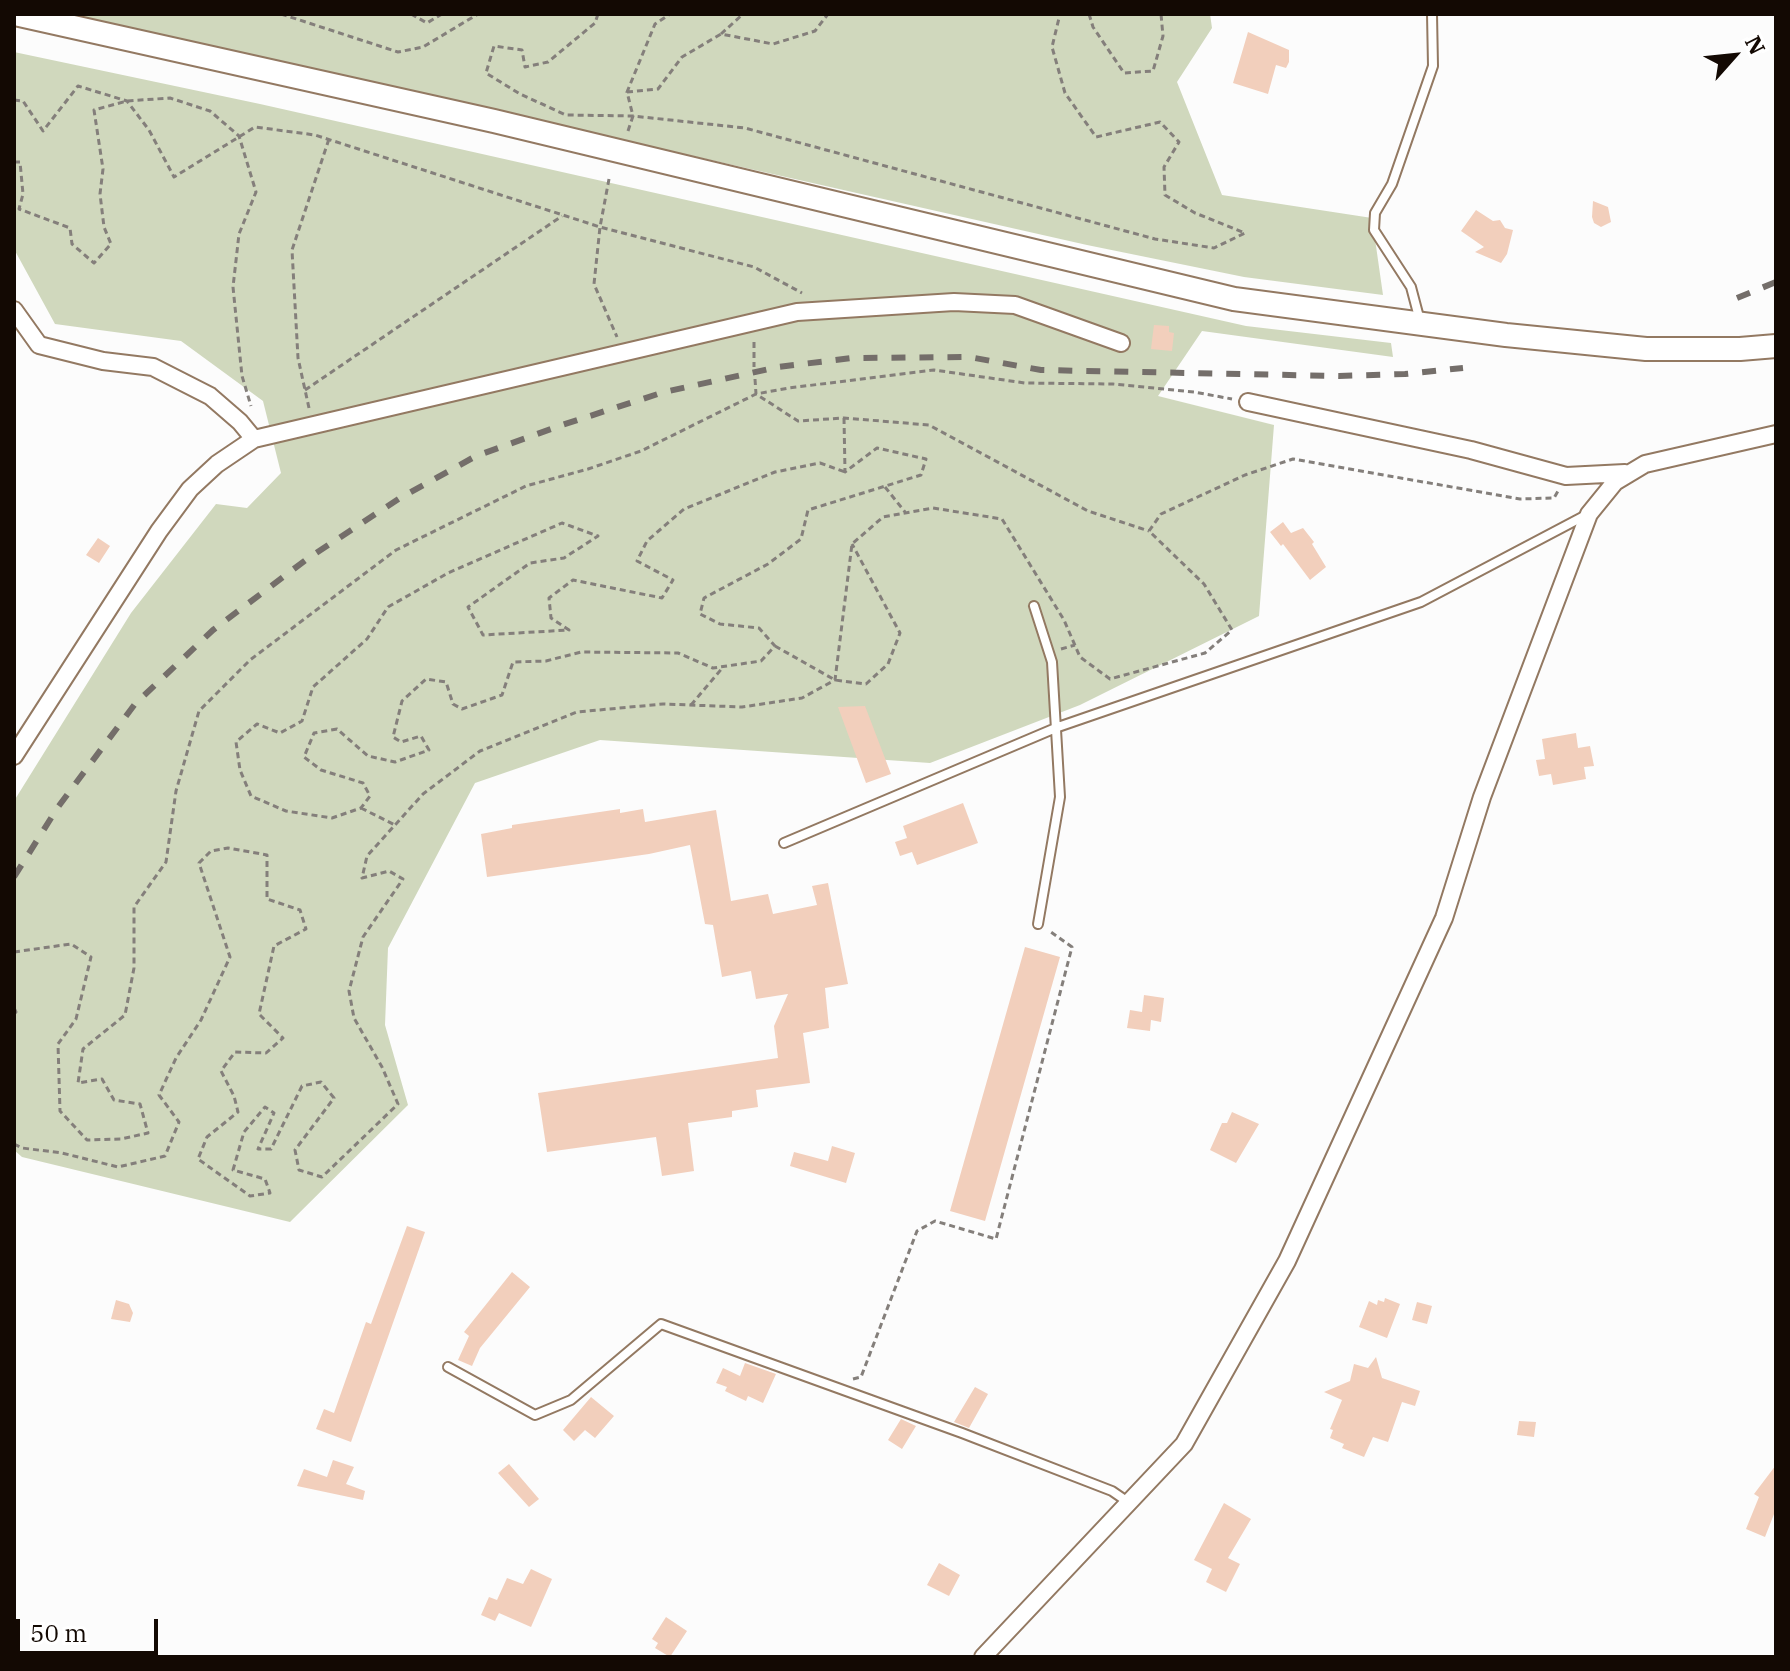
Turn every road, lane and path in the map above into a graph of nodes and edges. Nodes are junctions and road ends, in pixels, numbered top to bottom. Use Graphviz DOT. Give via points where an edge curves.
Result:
graph roads {
  1 [pos="15,14"];
  2 [pos="281,14"];
  3 [pos="411,14"];
  4 [pos="442,14"];
  5 [pos="478,14"];
  6 [pos="598,14"];
  7 [pos="670,14"];
  8 [pos="743,14"];
  9 [pos="828,14"];
  10 [pos="1060,14"];
  11 [pos="1089,14"];
  12 [pos="1161,14"];
  13 [pos="1432,14"];
  14 [pos="721,34"];
  15 [pos="627,92"];
  16 [pos="14,100"];
  17 [pos="127,101"];
  18 [pos="633,116"];
  19 [pos="627,133"];
  20 [pos="239,136"];
  21 [pos="329,139"];
  22 [pos="14,162"];
  23 [pos="609,179"];
  24 [pos="562,216"];
  25 [pos="600,227"];
  26 [pos="832,309"];
  27 [pos="14,310"];
  28 [pos="753,322"];
  29 [pos="1420,322"];
  30 [pos="1121,343"];
  31 [pos="1776,346"];
  32 [pos="624,352"];
  33 [pos="754,367"];
  34 [pos="755,379"];
  35 [pos="305,390"];
  36 [pos="756,394"];
  37 [pos="1248,402"];
  38 [pos="844,418"];
  39 [pos="312,425"];
  40 [pos="1776,434"];
  41 [pos="258,438"];
  42 [pos="845,472"];
  43 [pos="1629,473"];
  44 [pos="1566,476"];
  45 [pos="885,487"];
  46 [pos="906,513"];
  47 [pos="1589,514"];
  48 [pos="1149,531"];
  49 [pos="852,544"];
  50 [pos="1034,606"];
  51 [pos="775,646"];
  52 [pos="724,666"];
  53 [pos="835,680"];
  54 [pos="691,705"];
  55 [pos="1058,727"];
  56 [pos="14,756"];
  57 [pos="361,808"];
  58 [pos="395,825"];
  59 [pos="784,843"];
  60 [pos="1038,924"];
  61 [pos="14,952"];
  62 [pos="14,1008"];
  63 [pos="14,1014"];
  64 [pos="14,1144"];
  65 [pos="448,1367"];
  66 [pos="843,1389"];
  67 [pos="1128,1503"];
  68 [pos="983,1657"];
  1 -- 29 [label="main road" via="494,121 1234,299"];
  2 -- 5 [label="path" via="398,52 423,47"];
  3 -- 4 [label="path" via="427,23"];
  6 -- 18 [label="path" via="595,23 548,62 525,67 522,50 494,46 486,73 566,115"];
  7 -- 15 [label="path" via="655,24"];
  8 -- 14 [label="path"];
  9 -- 14 [label="path" via="815,31 773,44"];
  10 -- 18 [label="path" via="1052,47 1065,93 1096,137 1160,122 1179,142 1164,167 1165,195 1245,233 1214,248 1155,239 745,128"];
  11 -- 12 [label="path" via="1124,73 1153,71 1163,36"];
  13 -- 29 [label="lane" via="1433,66 1392,184 1375,213 1374,230 1411,287"];
  14 -- 15 [label="path" via="682,57 658,89"];
  15 -- 18 [label="path"];
  16 -- 17 [label="path" via="23,101 43,131 78,86"];
  17 -- 20 [label="path" via="170,98 210,111"];
  17 -- 20 [label="path" via="174,177"];
  17 -- 22 [label="path" via="94,110 104,227 111,244 94,263 72,244 70,228 19,209 20,162"];
  18 -- 19 [label="path"];
  20 -- 21 [label="path" via="255,127"];
  20 -- 41 [label="path" via="256,192 239,234 233,287 242,376"];
  21 -- 24 [label="path"];
  21 -- 35 [label="path" via="292,250 298,358"];
  23 -- 25 [label="path"];
  24 -- 25 [label="path"];
  24 -- 35 [label="path"];
  25 -- 26 [label="path" via="754,267"];
  25 -- 32 [label="path" via="594,284"];
  26 -- 28 [label="street"];
  26 -- 30 [label="street" via="954,302 1015,305"];
  27 -- 41 [label="street" via="39,345 153,367 210,396"];
  28 -- 32 [label="street"];
  28 -- 33 [label="path"];
  29 -- 31 [label="main road" via="1646,349"];
  32 -- 39 [label="street"];
  34 -- 36 [label="path"];
  35 -- 39 [label="path"];
  36 -- 37 [label="path" via="934,370 1025,383 1194,392"];
  36 -- 38 [label="path" via="798,421"];
  36 -- 61 [label="path" via="641,451 526,486 396,550 250,660 199,711 176,791 166,862 134,907 134,968 125,1015 83,1049 78,1083 102,1079 114,1100 140,1104 148,1133 87,1140 60,1111 58,1044 76,1019 91,957 71,944"];
  37 -- 44 [label="street"];
  38 -- 42 [label="path"];
  38 -- 48 [label="path" via="929,425 1088,511"];
  39 -- 41 [label="street"];
  40 -- 43 [label="street" via="1645,464"];
  41 -- 56 [label="street" via="190,489"];
  42 -- 45 [label="path" via="877,448 926,459 921,475"];
  42 -- 57 [label="path" via="820,463 775,472 684,509 647,541 637,561 673,580 662,598 573,580 549,598 551,618 569,630 483,635 468,607 530,563 564,558 598,536 562,523 448,573 388,607 367,639 313,687 302,721 280,733 257,724 236,742 251,796 286,811 332,818"];
  43 -- 44 [label="street"];
  43 -- 47 [label="street"];
  44 -- 48 [label="path" via="1554,498 1520,499 1293,459 1161,514"];
  45 -- 46 [label="path"];
  45 -- 51 [label="path" via="808,510 801,539 768,564 704,598 700,614 720,624 759,628"];
  46 -- 48 [label="path" via="933,508 1002,519 1049,594 1080,657 1110,679 1205,653 1232,630 1204,584"];
  46 -- 49 [label="path" via="883,517"];
  47 -- 55 [label="lane" via="1421,602"];
  47 -- 67 [label="street" via="1482,797 1444,918 1364,1097 1287,1261 1184,1444"];
  49 -- 53 [label="path"];
  49 -- 53 [label="path" via="900,633 888,664 866,684"];
  50 -- 55 [label="lane" via="1052,662"];
  51 -- 52 [label="path" via="761,661"];
  51 -- 53 [label="path"];
  52 -- 54 [label="path"];
  52 -- 57 [label="path" via="713,668 678,653 581,652 513,662 502,695 462,709 453,704 446,682 426,679 402,701 393,737 401,742 421,736 429,750 395,762 368,756 337,729 314,733 304,757 321,770 363,783 370,796"];
  53 -- 54 [label="path" via="802,698 742,707"];
  54 -- 58 [label="path" via="577,712 494,745 423,794"];
  55 -- 59 [label="lane"];
  55 -- 60 [label="lane" via="1060,797"];
  57 -- 58 [label="path"];
  58 -- 64 [label="path" via="367,856 362,878 389,871 403,879 363,937 349,991 354,1018 398,1104 322,1177 299,1170 295,1150 334,1098 321,1082 302,1086 271,1149 258,1149 274,1113 265,1107 244,1132 233,1170 265,1179 270,1193 250,1196 198,1159 207,1137 238,1112 221,1071 235,1052 266,1053 283,1038 259,1014 274,946 306,929 300,910 267,899 267,855 228,848 211,851 199,863 230,957 159,1095 179,1122 165,1156 118,1167"];
  60 -- 66 [label="path" via="1072,947 996,1239 935,1221 917,1231 861,1377"];
  62 -- 63 [label="path"];
  65 -- 66 [label="lane" via="535,1415 571,1400 661,1324"];
  66 -- 67 [label="lane" via="1112,1491"];
  67 -- 68 [label="street"];
}
